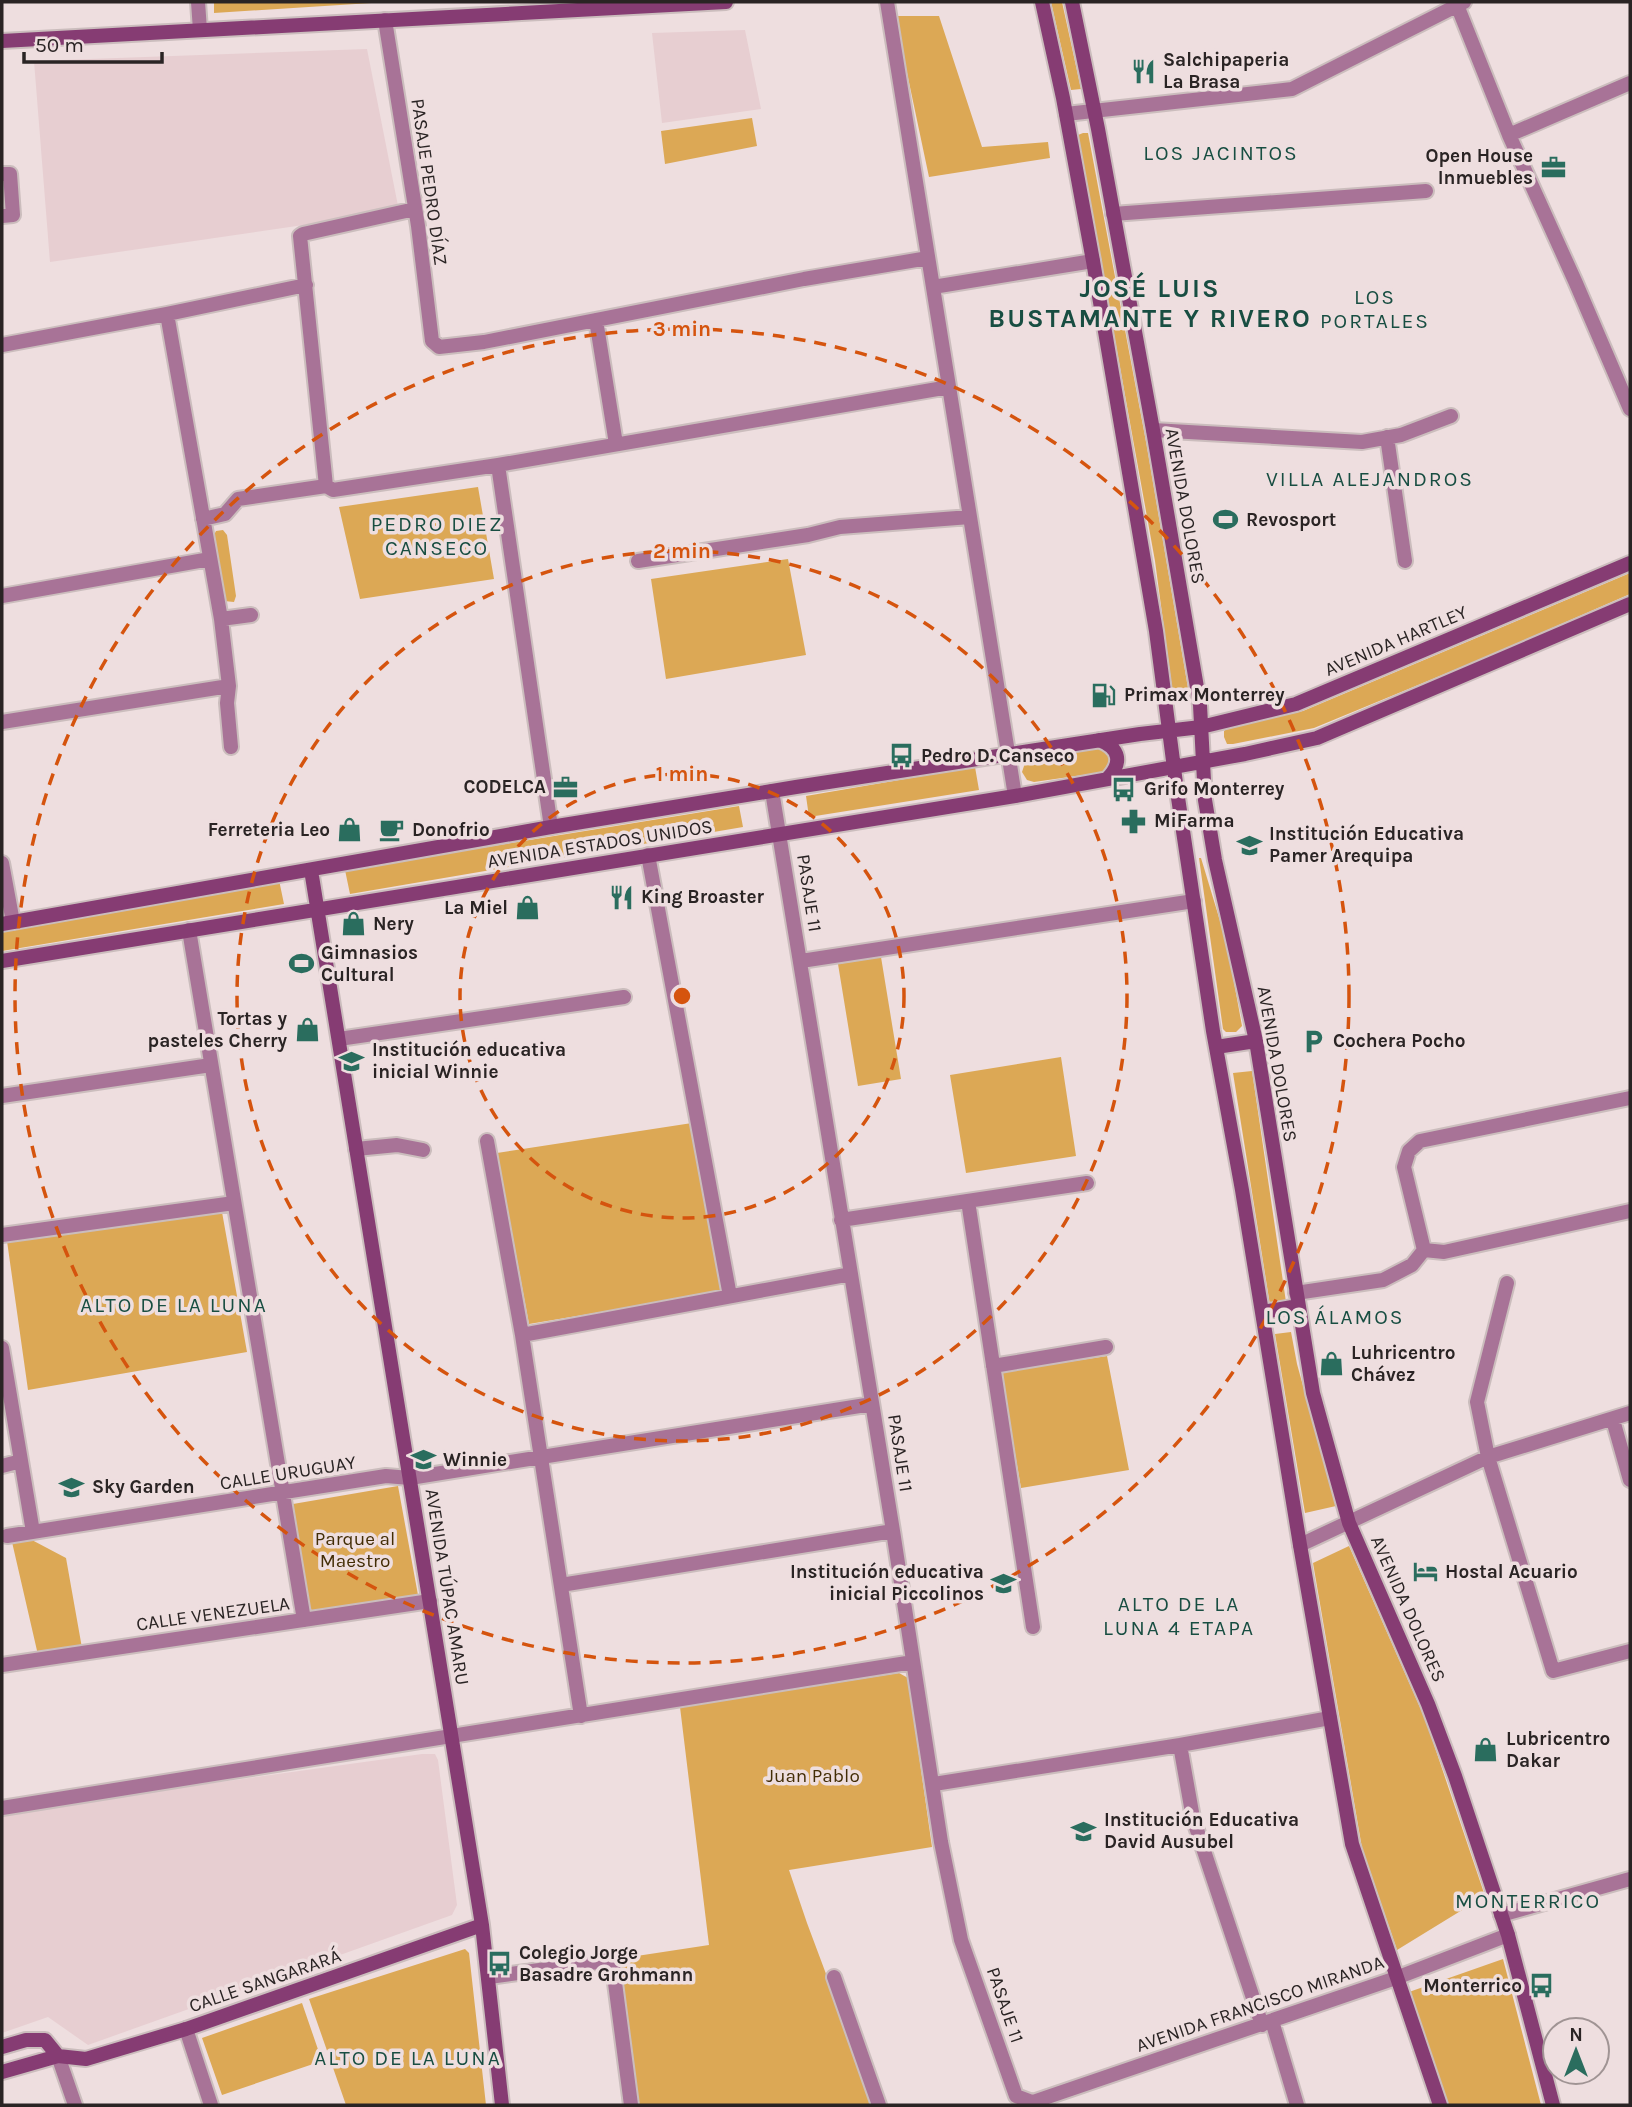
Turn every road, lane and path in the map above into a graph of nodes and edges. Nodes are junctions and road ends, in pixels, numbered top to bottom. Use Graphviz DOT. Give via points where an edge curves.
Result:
graph roads {
  1 [pos="198,2"];
  2 [pos="726,2"];
  3 [pos="887,2"];
  4 [pos="1042,2"];
  5 [pos="1072,2"];
  6 [pos="1461,4"];
  7 [pos="506,8"];
  8 [pos="386,20"];
  9 [pos="200,30"];
  10 [pos="2,41"];
  11 [pos="1630,83"];
  12 [pos="1094,110"];
  13 [pos="1066,114"];
  14 [pos="1509,135"];
  15 [pos="2,174"];
  16 [pos="1426,191"];
  17 [pos="415,209"];
  18 [pos="1113,214"];
  19 [pos="2,216"];
  20 [pos="928,258"];
  21 [pos="1093,261"];
  22 [pos="306,285"];
  23 [pos="933,287"];
  24 [pos="167,314"];
  25 [pos="596,320"];
  26 [pos="2,345"];
  27 [pos="949,387"];
  28 [pos="1629,399"];
  29 [pos="1451,416"];
  30 [pos="1153,430"];
  31 [pos="1387,437"];
  32 [pos="616,444"];
  33 [pos="498,465"];
  34 [pos="326,486"];
  35 [pos="970,517"];
  36 [pos="203,519"];
  37 [pos="210,559"];
  38 [pos="638,561"];
  39 [pos="1405,561"];
  40 [pos="1630,563"];
  41 [pos="2,596"];
  42 [pos="1630,604"];
  43 [pos="251,615"];
  44 [pos="221,620"];
  45 [pos="229,686"];
  46 [pos="2,722"];
  47 [pos="1201,727"];
  48 [pos="1170,731"];
  49 [pos="1099,740"];
  50 [pos="230,747"];
  51 [pos="1009,755"];
  52 [pos="1203,761"];
  53 [pos="1174,766"];
  54 [pos="1107,779"];
  55 [pos="772,791"];
  56 [pos="1015,796"];
  57 [pos="551,827"];
  58 [pos="780,833"];
  59 [pos="648,855"];
  60 [pos="2,863"];
  61 [pos="311,870"];
  62 [pos="1194,901"];
  63 [pos="317,909"];
  64 [pos="7,923"];
  65 [pos="189,930"];
  66 [pos="2,961"];
  67 [pos="801,961"];
  68 [pos="624,997"];
  69 [pos="339,1039"];
  70 [pos="1256,1041"];
  71 [pos="1216,1047"];
  72 [pos="211,1065"];
  73 [pos="2,1096"];
  74 [pos="1630,1098"];
  75 [pos="487,1141"];
  76 [pos="356,1149"];
  77 [pos="423,1150"];
  78 [pos="1087,1183"];
  79 [pos="968,1201"];
  80 [pos="234,1203"];
  81 [pos="1630,1211"];
  82 [pos="841,1220"];
  83 [pos="2,1235"];
  84 [pos="1424,1250"];
  85 [pos="851,1274"];
  86 [pos="1507,1283"];
  87 [pos="730,1296"];
  88 [pos="1297,1300"];
  89 [pos="1263,1312"];
  90 [pos="522,1335"];
  91 [pos="1106,1347"];
  92 [pos="2,1348"];
  93 [pos="993,1366"];
  94 [pos="872,1404"];
  95 [pos="1630,1413"];
  96 [pos="1613,1419"];
  97 [pos="541,1457"];
  98 [pos="1488,1457"];
  99 [pos="21,1461"];
  100 [pos="2,1466"];
  101 [pos="410,1478"];
  102 [pos="1630,1480"];
  103 [pos="283,1493"];
  104 [pos="1349,1522"];
  105 [pos="893,1531"];
  106 [pos="33,1532"];
  107 [pos="7,1536"];
  108 [pos="1300,1545"];
  109 [pos="561,1585"];
  110 [pos="430,1601"];
  111 [pos="304,1620"];
  112 [pos="1033,1628"];
  113 [pos="1630,1651"];
  114 [pos="913,1662"];
  115 [pos="2,1665"];
  116 [pos="581,1716"];
  117 [pos="1330,1718"];
  118 [pos="451,1735"];
  119 [pos="1181,1745"];
  120 [pos="934,1784"];
  121 [pos="2,1808"];
  122 [pos="1630,1879"];
  123 [pos="1501,1915"];
  124 [pos="482,1925"];
  125 [pos="1508,1935"];
  126 [pos="834,1977"];
  127 [pos="489,1978"];
  128 [pos="1396,1978"];
  129 [pos="1267,2023"];
  130 [pos="186,2029"];
  131 [pos="2,2047"];
  132 [pos="58,2056"];
  133 [pos="2,2072"];
  134 [pos="1029,2104"];
  135 [pos="75,2105"];
  136 [pos="211,2105"];
  137 [pos="502,2105"];
  138 [pos="631,2105"];
  139 [pos="879,2105"];
  140 [pos="1297,2105"];
  141 [pos="1440,2105"];
  142 [pos="1553,2105"];
  1 -- 9 [label="street"];
  2 -- 7 [label="main road"];
  3 -- 20 [label="street"];
  4 -- 13 [label="main road"];
  5 -- 12 [label="main road, AVENIDA DOLORES"];
  6 -- 12 [label="street" via="1292,89"];
  6 -- 14 [label="street"];
  7 -- 8 [label="main road"];
  8 -- 9 [label="main road"];
  8 -- 17 [label="street, PASAJE PEDRO DÍAZ"];
  9 -- 10 [label="main road"];
  11 -- 14 [label="street"];
  12 -- 13 [label="street"];
  12 -- 18 [label="main road, AVENIDA DOLORES"];
  13 -- 21 [label="main road"];
  14 -- 28 [label="street"];
  15 -- 19 [label="street" via="10,174 13,215"];
  16 -- 18 [label="street"];
  17 -- 22 [label="street" via="301,234"];
  17 -- 25 [label="street, PASAJE PEDRO DÍAZ" via="432,341 439,347"];
  18 -- 30 [label="main road, AVENIDA DOLORES"];
  20 -- 23 [label="street"];
  20 -- 25 [label="street"];
  21 -- 23 [label="street"];
  21 -- 48 [label="main road"];
  22 -- 24 [label="street"];
  22 -- 34 [label="street"];
  23 -- 27 [label="street"];
  24 -- 26 [label="street"];
  24 -- 36 [label="street"];
  25 -- 32 [label="street"];
  27 -- 32 [label="street"];
  27 -- 35 [label="street"];
  29 -- 31 [label="street"];
  30 -- 31 [label="street" via="1362,442"];
  30 -- 47 [label="main road, AVENIDA DOLORES"];
  31 -- 39 [label="street"];
  32 -- 33 [label="street"];
  33 -- 34 [label="street" via="333,490"];
  33 -- 57 [label="street"];
  34 -- 36 [label="street" via="238,499 225,514"];
  35 -- 38 [label="street" via="840,527"];
  35 -- 51 [label="street"];
  36 -- 37 [label="street"];
  37 -- 41 [label="street"];
  37 -- 44 [label="street"];
  40 -- 47 [label="main road, AVENIDA HARTLEY" via="1296,704"];
  42 -- 52 [label="main road" via="1317,738"];
  43 -- 44 [label="street"];
  44 -- 45 [label="street"];
  45 -- 46 [label="street"];
  45 -- 50 [label="street"];
  47 -- 48 [label="main road, AVENIDA HARTLEY"];
  47 -- 52 [label="main road, AVENIDA DOLORES"];
  48 -- 49 [label="main road, AVENIDA ESTADOS UNIDOS"];
  48 -- 53 [label="main road"];
  49 -- 51 [label="main road, AVENIDA ESTADOS UNIDOS"];
  49 -- 54 [label="main road" via="1116,752 1115,772"];
  51 -- 55 [label="main road, AVENIDA ESTADOS UNIDOS"];
  51 -- 56 [label="street"];
  52 -- 53 [label="main road, AVENIDA ESTADOS UNIDOS"];
  52 -- 70 [label="main road, AVENIDA DOLORES" via="1216,860"];
  53 -- 54 [label="main road, AVENIDA ESTADOS UNIDOS"];
  53 -- 62 [label="main road"];
  54 -- 56 [label="main road, AVENIDA ESTADOS UNIDOS"];
  55 -- 57 [label="main road, AVENIDA ESTADOS UNIDOS"];
  55 -- 58 [label="street, PASAJE 11"];
  56 -- 58 [label="main road, AVENIDA ESTADOS UNIDOS"];
  57 -- 61 [label="main road, AVENIDA ESTADOS UNIDOS"];
  58 -- 59 [label="main road, AVENIDA ESTADOS UNIDOS"];
  58 -- 67 [label="street, PASAJE 11"];
  59 -- 63 [label="main road, AVENIDA ESTADOS UNIDOS"];
  59 -- 87 [label="street"];
  60 -- 64 [label="street"];
  61 -- 63 [label="main road, AVENIDA TÚPAC AMARU"];
  61 -- 64 [label="main road, AVENIDA ESTADOS UNIDOS"];
  62 -- 67 [label="street"];
  62 -- 71 [label="main road"];
  63 -- 65 [label="main road, AVENIDA ESTADOS UNIDOS"];
  63 -- 69 [label="main road, AVENIDA TÚPAC AMARU"];
  65 -- 66 [label="main road, AVENIDA ESTADOS UNIDOS"];
  65 -- 72 [label="street"];
  67 -- 82 [label="street, PASAJE 11"];
  68 -- 69 [label="street"];
  69 -- 76 [label="main road, AVENIDA TÚPAC AMARU"];
  70 -- 71 [label="main road"];
  70 -- 88 [label="main road, AVENIDA DOLORES"];
  71 -- 89 [label="main road"];
  72 -- 73 [label="street"];
  72 -- 80 [label="street"];
  74 -- 84 [label="street" via="1420,1141 1409,1151 1404,1167"];
  75 -- 90 [label="street"];
  76 -- 77 [label="street" via="397,1145"];
  76 -- 101 [label="main road, AVENIDA TÚPAC AMARU"];
  78 -- 79 [label="street"];
  79 -- 82 [label="street"];
  79 -- 93 [label="street"];
  80 -- 83 [label="street"];
  80 -- 103 [label="street"];
  81 -- 84 [label="street" via="1444,1252"];
  82 -- 85 [label="street, PASAJE 11"];
  84 -- 88 [label="street" via="1412,1265 1383,1280"];
  85 -- 87 [label="street"];
  85 -- 94 [label="street, PASAJE 11"];
  86 -- 98 [label="street" via="1477,1402"];
  87 -- 90 [label="street"];
  88 -- 89 [label="main road"];
  88 -- 104 [label="main road, AVENIDA DOLORES" via="1312,1393"];
  89 -- 108 [label="main road"];
  90 -- 97 [label="street"];
  91 -- 93 [label="street"];
  92 -- 99 [label="street"];
  93 -- 112 [label="street"];
  94 -- 97 [label="street, CALLE URUGUAY"];
  94 -- 105 [label="street, PASAJE 11"];
  95 -- 96 [label="street"];
  96 -- 98 [label="street"];
  96 -- 102 [label="street"];
  97 -- 101 [label="street, CALLE URUGUAY"];
  97 -- 109 [label="street"];
  98 -- 104 [label="street"];
  98 -- 113 [label="street" via="1553,1671"];
  99 -- 100 [label="street"];
  99 -- 106 [label="street"];
  101 -- 103 [label="street, CALLE URUGUAY" via="386,1476"];
  101 -- 110 [label="main road, AVENIDA TÚPAC AMARU"];
  103 -- 106 [label="street, CALLE URUGUAY"];
  103 -- 111 [label="street"];
  104 -- 108 [label="street"];
  104 -- 123 [label="main road, AVENIDA DOLORES" via="1428,1704"];
  105 -- 109 [label="street"];
  105 -- 114 [label="street, PASAJE 11"];
  106 -- 107 [label="street, CALLE URUGUAY"];
  108 -- 117 [label="main road"];
  109 -- 116 [label="street"];
  110 -- 111 [label="street, CALLE VENEZUELA"];
  110 -- 118 [label="main road, AVENIDA TÚPAC AMARU"];
  111 -- 115 [label="street, CALLE VENEZUELA"];
  114 -- 116 [label="street"];
  114 -- 120 [label="street, PASAJE 11"];
  116 -- 118 [label="street"];
  117 -- 119 [label="street"];
  117 -- 128 [label="main road" via="1352,1844"];
  118 -- 121 [label="street"];
  118 -- 124 [label="main road, AVENIDA TÚPAC AMARU"];
  119 -- 120 [label="street"];
  119 -- 129 [label="street" via="1193,1818"];
  120 -- 134 [label="street, PASAJE 11" via="961,1940 1016,2096"];
  122 -- 123 [label="street"];
  123 -- 125 [label="main road, AVENIDA DOLORES"];
  124 -- 127 [label="main road, AVENIDA TÚPAC AMARU"];
  124 -- 130 [label="main road, CALLE SANGARARÁ"];
  125 -- 128 [label="street, AVENIDA FRANCISCO MIRANDA"];
  125 -- 142 [label="main road, AVENIDA DOLORES"];
  126 -- 139 [label="street"];
  127 -- 137 [label="main road, AVENIDA TÚPAC AMARU"];
  127 -- 138 [label="street" via="612,1960"];
  128 -- 129 [label="street, AVENIDA FRANCISCO MIRANDA"];
  128 -- 141 [label="main road"];
  129 -- 134 [label="street, AVENIDA FRANCISCO MIRANDA"];
  129 -- 140 [label="street"];
  130 -- 132 [label="main road, CALLE SANGARARÁ" via="86,2059"];
  130 -- 136 [label="street"];
  131 -- 132 [label="main road" via="45,2040"];
  132 -- 133 [label="main road"];
  132 -- 135 [label="street"];
}
